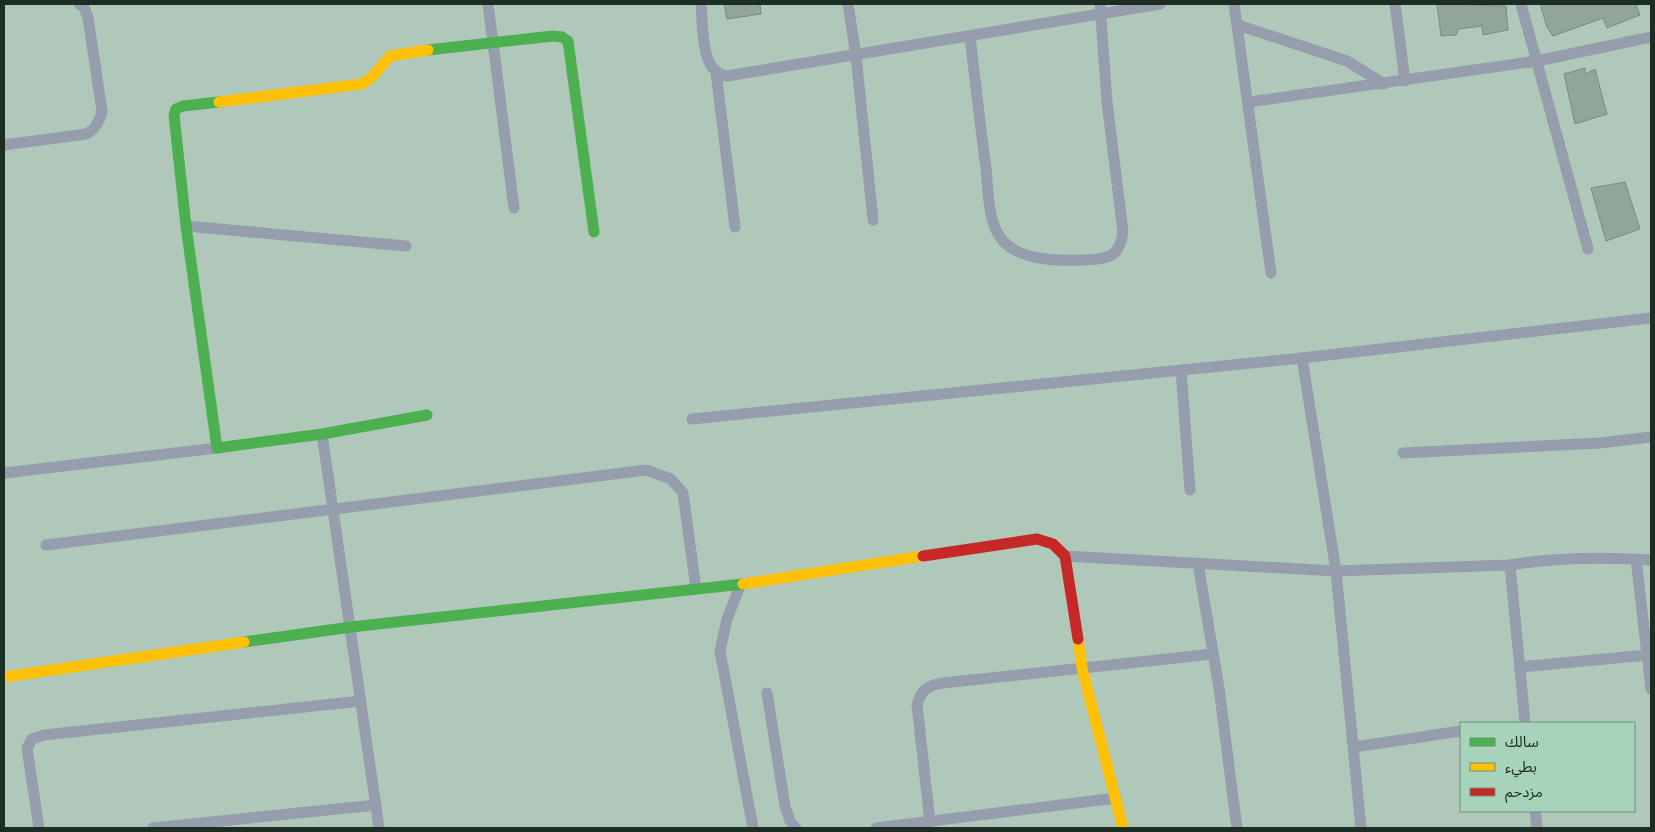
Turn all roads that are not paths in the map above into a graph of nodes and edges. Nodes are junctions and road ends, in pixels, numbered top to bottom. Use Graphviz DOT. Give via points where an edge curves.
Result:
graph roads {
  1 [pos="79,4"];
  2 [pos="488,4"];
  3 [pos="702,4"];
  4 [pos="848,4"];
  5 [pos="1160,4"];
  6 [pos="1234,4"];
  7 [pos="1395,4"];
  8 [pos="1521,4"];
  9 [pos="1100,9"];
  10 [pos="1238,25"];
  11 [pos="970,36"];
  12 [pos="1651,37"];
  13 [pos="493,42"];
  14 [pos="856,56"];
  15 [pos="1537,61"];
  16 [pos="716,72"];
  17 [pos="1405,81"];
  18 [pos="1384,84"];
  19 [pos="1249,102"];
  20 [pos="4,145"];
  21 [pos="514,208"];
  22 [pos="873,220"];
  23 [pos="186,226"];
  24 [pos="735,227"];
  25 [pos="594,232"];
  26 [pos="406,246"];
  27 [pos="1588,249"];
  28 [pos="1271,273"];
  29 [pos="1651,318"];
  30 [pos="1302,358"];
  31 [pos="1181,370"];
  32 [pos="427,415"];
  33 [pos="692,419"];
  34 [pos="322,434"];
  35 [pos="1651,437"];
  36 [pos="217,448"];
  37 [pos="1403,453"];
  38 [pos="4,473"];
  39 [pos="1190,490"];
  40 [pos="333,508"];
  41 [pos="46,545"];
  42 [pos="1066,556"];
  43 [pos="1636,559"];
  44 [pos="1651,560"];
  45 [pos="1198,564"];
  46 [pos="1510,565"];
  47 [pos="1336,571"];
  48 [pos="741,584"];
  49 [pos="696,589"];
  50 [pos="351,627"];
  51 [pos="1213,654"];
  52 [pos="1647,655"];
  53 [pos="1520,667"];
  54 [pos="1082,668"];
  55 [pos="4,676"];
  56 [pos="1651,689"];
  57 [pos="767,693"];
  58 [pos="361,700"];
  59 [pos="1523,722"];
  60 [pos="1460,731"];
  61 [pos="1354,747"];
  62 [pos="1116,798"];
  63 [pos="376,805"];
  64 [pos="1535,812"];
  65 [pos="930,822"];
  66 [pos="262,823"];
  67 [pos="39,828"];
  68 [pos="154,828"];
  69 [pos="379,828"];
  70 [pos="753,828"];
  71 [pos="796,828"];
  72 [pos="876,828"];
  73 [pos="1123,828"];
  74 [pos="1237,828"];
  75 [pos="1361,828"];
  76 [pos="1537,828"];
  1 -- 20 [label="street" via="84,7 88,18 101,118 86,134"];
  2 -- 13 [label="street"];
  3 -- 16 [label="street" via="707,60"];
  4 -- 14 [label="street"];
  5 -- 9 [label="street"];
  6 -- 10 [label="street"];
  7 -- 17 [label="street"];
  8 -- 15 [label="street"];
  9 -- 11 [label="street"];
  9 -- 11 [label="street" via="1102,58 1123,232 1121,245 1115,254 1104,259 1059,261 1036,258 1018,252 997,232 990,204"];
  10 -- 18 [label="street" via="1347,61"];
  10 -- 19 [label="street"];
  11 -- 14 [label="street"];
  12 -- 15 [label="street"];
  13 -- 21 [label="street"];
  13 -- 23 [label="street" via="390,54 382,61 372,80 362,84 179,107 174,115"];
  13 -- 25 [label="street" via="553,36 568,41"];
  14 -- 16 [label="street" via="727,76"];
  14 -- 22 [label="street"];
  15 -- 17 [label="street"];
  15 -- 27 [label="street"];
  16 -- 24 [label="street"];
  17 -- 18 [label="street"];
  18 -- 19 [label="street"];
  19 -- 28 [label="street"];
  23 -- 26 [label="street"];
  23 -- 36 [label="street"];
  29 -- 30 [label="street"];
  30 -- 31 [label="street"];
  30 -- 47 [label="street"];
  31 -- 33 [label="street"];
  31 -- 39 [label="street"];
  32 -- 34 [label="street"];
  34 -- 36 [label="street"];
  34 -- 40 [label="street"];
  35 -- 37 [label="street" via="1600,443"];
  36 -- 38 [label="street"];
  40 -- 41 [label="street"];
  40 -- 49 [label="street" via="646,470 672,479 682,493"];
  40 -- 50 [label="street"];
  42 -- 45 [label="street"];
  42 -- 48 [label="street" via="1059,547 1037,539"];
  42 -- 54 [label="street"];
  43 -- 44 [label="street"];
  43 -- 46 [label="street" via="1536,560"];
  43 -- 52 [label="street"];
  45 -- 47 [label="street"];
  45 -- 51 [label="street"];
  46 -- 47 [label="street"];
  46 -- 53 [label="street"];
  47 -- 61 [label="street"];
  48 -- 49 [label="street"];
  48 -- 70 [label="street" via="727,619 720,651"];
  49 -- 50 [label="street"];
  50 -- 55 [label="street"];
  50 -- 58 [label="street"];
  51 -- 54 [label="street"];
  51 -- 74 [label="street"];
  52 -- 53 [label="street"];
  52 -- 56 [label="street"];
  53 -- 59 [label="street"];
  54 -- 62 [label="street"];
  54 -- 65 [label="street" via="942,682 925,688 917,705"];
  57 -- 71 [label="street" via="786,806 790,821"];
  58 -- 63 [label="street"];
  58 -- 67 [label="street" via="32,739 27,748"];
  60 -- 61 [label="street"];
  61 -- 75 [label="street"];
  62 -- 65 [label="street"];
  62 -- 73 [label="street"];
  63 -- 66 [label="street"];
  63 -- 69 [label="street"];
  64 -- 76 [label="street"];
  65 -- 72 [label="street"];
  66 -- 68 [label="street"];
}
